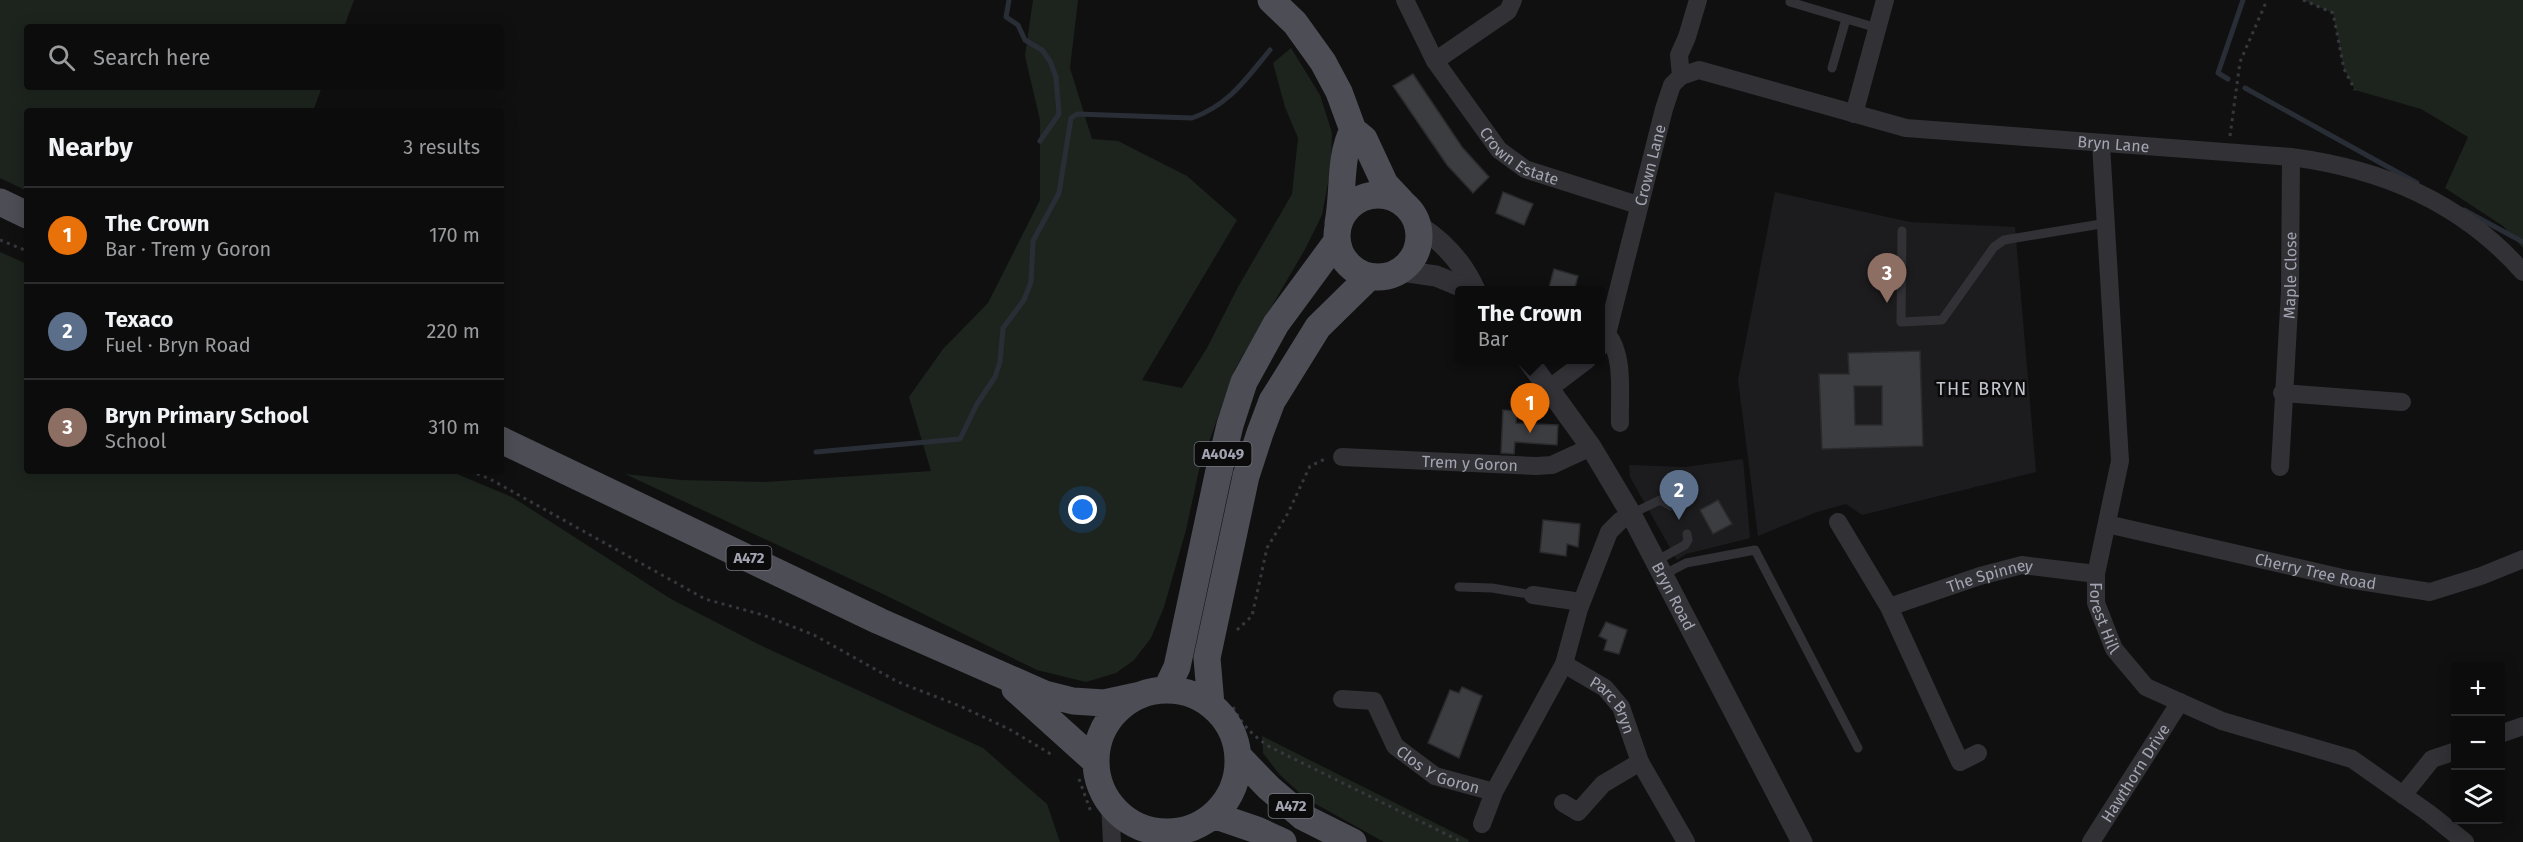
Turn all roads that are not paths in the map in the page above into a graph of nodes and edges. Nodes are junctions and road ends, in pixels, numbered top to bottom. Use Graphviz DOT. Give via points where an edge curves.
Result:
graph roads {
  1 [pos="1271,0"];
  2 [pos="1405,0"];
  3 [pos="1513,0"];
  4 [pos="1698,0"];
  5 [pos="1885,0"];
  6 [pos="1791,2"];
  7 [pos="1846,19"];
  8 [pos="1877,28"];
  9 [pos="1435,61"];
  10 [pos="1832,68"];
  11 [pos="1681,76"];
  12 [pos="1854,114"];
  13 [pos="1353,130"];
  14 [pos="2101,144"];
  15 [pos="2290,157"];
  16 [pos="1401,201"];
  17 [pos="0,202"];
  18 [pos="1638,205"];
  19 [pos="24,214"];
  20 [pos="2107,223"];
  21 [pos="1419,226"];
  22 [pos="1902,231"];
  23 [pos="1337,234"];
  24 [pos="1401,271"];
  25 [pos="2523,272"];
  26 [pos="1369,277"];
  27 [pos="1459,286"];
  28 [pos="1473,286"];
  29 [pos="1605,337"];
  30 [pos="1605,341"];
  31 [pos="1531,364"];
  32 [pos="1582,364"];
  33 [pos="1550,388"];
  34 [pos="2282,393"];
  35 [pos="2402,402"];
  36 [pos="1620,423"];
  37 [pos="504,441"];
  38 [pos="1592,447"];
  39 [pos="1342,457"];
  40 [pos="2280,467"];
  41 [pos="1671,506"];
  42 [pos="1631,514"];
  43 [pos="1838,522"];
  44 [pos="2107,524"];
  45 [pos="1687,534"];
  46 [pos="2523,559"];
  47 [pos="1660,568"];
  48 [pos="2096,574"];
  49 [pos="1459,587"];
  50 [pos="1533,595"];
  51 [pos="1581,602"];
  52 [pos="1889,607"];
  53 [pos="1564,664"];
  54 [pos="998,674"];
  55 [pos="1153,692"];
  56 [pos="1342,699"];
  57 [pos="2180,702"];
  58 [pos="1220,703"];
  59 [pos="2523,726"];
  60 [pos="2505,732"];
  61 [pos="1858,748"];
  62 [pos="2451,752"];
  63 [pos="1978,753"];
  64 [pos="1238,756"];
  65 [pos="1640,762"];
  66 [pos="1085,766"];
  67 [pos="1494,792"];
  68 [pos="2403,795"];
  69 [pos="1563,803"];
  70 [pos="1101,812"];
  71 [pos="1213,815"];
  72 [pos="1482,824"];
  73 [pos="1178,836"];
  74 [pos="1112,842"];
  75 [pos="1283,842"];
  76 [pos="1353,842"];
  77 [pos="1686,842"];
  78 [pos="1802,842"];
  79 [pos="2091,842"];
  80 [pos="2465,842"];
  1 -- 13 [label="main road" via="1295,23 1323,62"];
  2 -- 9 [label="street, Crown Estate"];
  3 -- 9 [label="street" via="1508,11"];
  4 -- 11 [label="street, Crown Lane" via="1679,55"];
  5 -- 8 [label="street"];
  6 -- 7 [label="lane"];
  7 -- 8 [label="lane"];
  7 -- 10 [label="lane"];
  8 -- 12 [label="street"];
  9 -- 18 [label="street, Crown Estate" via="1485,133 1512,162"];
  11 -- 12 [label="street, Bryn Lane" via="1699,70"];
  11 -- 18 [label="street, Crown Lane" via="1672,85"];
  12 -- 14 [label="street, Bryn Lane" via="1906,128"];
  13 -- 16 [label="main road" via="1364,139 1385,183"];
  13 -- 23 [label="main road, A4049" via="1346,144"];
  14 -- 15 [label="street, Bryn Lane"];
  14 -- 20 [label="street, Forest Hill"];
  15 -- 25 [label="street, Bryn Lane" via="2349,167 2425,196 2488,237"];
  15 -- 34 [label="street, Maple Close" via="2290,291"];
  16 -- 21 [label="main road"];
  16 -- 23 [label="main road" via="1373,194 1362,197 1342,213"];
  17 -- 19 [label="main road"];
  18 -- 29 [label="street, Crown Lane"];
  20 -- 22 [label="lane" via="2004,240 1994,247 1942,320 1901,322"];
  20 -- 44 [label="street, Forest Hill" via="2120,461"];
  21 -- 24 [label="main road" via="1419,246"];
  21 -- 28 [label="street" via="1448,249"];
  23 -- 26 [label="main road" via="1346,262"];
  23 -- 55 [label="main road, A4049" via="1276,324 1244,382 1223,455 1177,667"];
  24 -- 26 [label="main road"];
  24 -- 27 [label="street" via="1436,276"];
  26 -- 58 [label="main road, A4049" via="1318,327 1272,401 1260,433 1246,476 1207,658"];
  30 -- 36 [label="street, Crown Lane" via="1613,342 1618,357"];
  31 -- 33 [label="street, Bryn Road"];
  32 -- 33 [label="street"];
  33 -- 38 [label="street, Bryn Road"];
  34 -- 35 [label="street"];
  34 -- 40 [label="street, Maple Close"];
  37 -- 54 [label="main road, A472"];
  38 -- 39 [label="street, Trem y Goron" via="1552,465 1536,466"];
  38 -- 42 [label="street, Bryn Road"];
  41 -- 42 [label="lane" via="1660,500"];
  42 -- 47 [label="street, Bryn Road"];
  42 -- 51 [label="street" via="1609,532"];
  43 -- 52 [label="street"];
  44 -- 46 [label="street, Cherry Tree Road" via="2347,579 2430,592"];
  44 -- 48 [label="street, Forest Hill"];
  45 -- 47 [label="lane" via="1685,545"];
  47 -- 61 [label="lane" via="1755,550"];
  47 -- 78 [label="street, Bryn Road"];
  48 -- 52 [label="street, The Spinney" via="2022,565"];
  48 -- 57 [label="street, Forest Hill" via="2097,603 2114,649 2146,687"];
  49 -- 50 [label="lane"];
  50 -- 51 [label="street"];
  51 -- 53 [label="street"];
  52 -- 63 [label="street" via="1960,762"];
  53 -- 65 [label="street, Parc Bryn" via="1605,688 1621,707"];
  53 -- 67 [label="street"];
  54 -- 55 [label="main road, A472" via="1045,694 1073,700 1104,703"];
  54 -- 66 [label="main road, A472"];
  55 -- 58 [label="main road" via="1190,694"];
  55 -- 66 [label="main road" via="1122,705 1108,721"];
  56 -- 67 [label="street, Clos Y Goron" via="1374,701 1395,746 1435,776"];
  57 -- 68 [label="street, Forest Hill" via="2222,720 2352,759"];
  57 -- 79 [label="street, Hawthorn Drive"];
  58 -- 64 [label="main road"];
  59 -- 60 [label="street"];
  62 -- 68 [label="street" via="2432,759"];
  64 -- 71 [label="main road" via="1236,778"];
  64 -- 76 [label="main road, A472" via="1303,817"];
  65 -- 69 [label="street" via="1603,784 1578,812"];
  65 -- 77 [label="street, Parc Bryn"];
  66 -- 70 [label="main road" via="1102,790"];
  67 -- 72 [label="street"];
  68 -- 80 [label="street, Forest Hill"];
  70 -- 73 [label="main road"];
  70 -- 74 [label="street"];
  71 -- 73 [label="main road"];
  71 -- 75 [label="main road, A472"];
}
